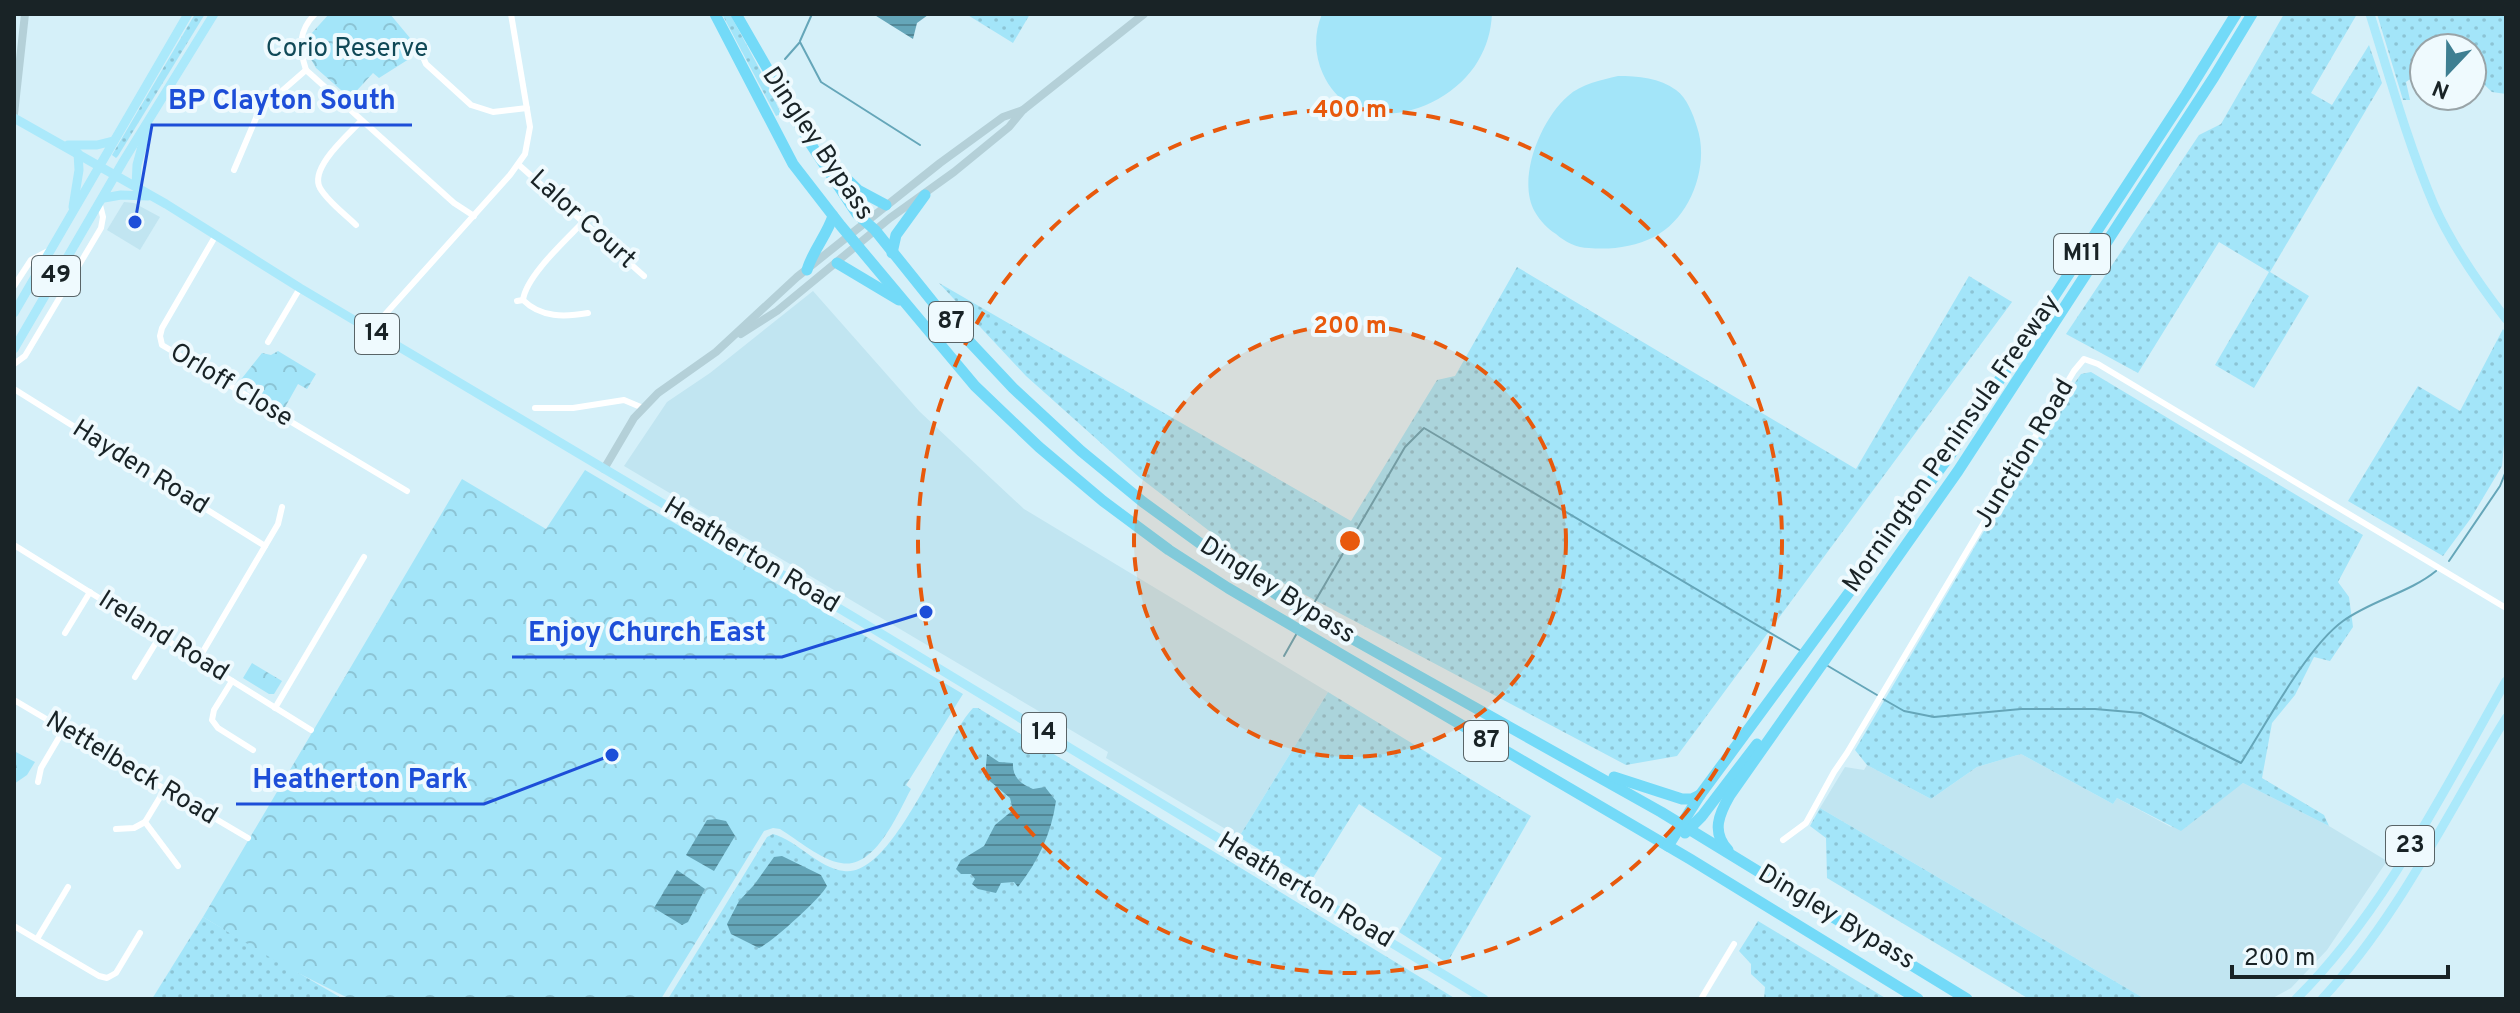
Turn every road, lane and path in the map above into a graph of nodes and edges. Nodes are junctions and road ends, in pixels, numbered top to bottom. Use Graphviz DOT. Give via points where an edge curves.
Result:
graph roads {
  1 [pos="25,14"];
  2 [pos="188,14"];
  3 [pos="214,14"];
  4 [pos="315,14"];
  5 [pos="511,14"];
  6 [pos="715,14"];
  7 [pos="736,14"];
  8 [pos="1144,14"];
  9 [pos="2236,14"];
  10 [pos="2252,14"];
  11 [pos="2370,14"];
  12 [pos="419,48"];
  13 [pos="306,70"];
  14 [pos="16,82"];
  15 [pos="527,108"];
  16 [pos="1023,110"];
  17 [pos="14,116"];
  18 [pos="150,117"];
  19 [pos="361,121"];
  20 [pos="113,141"];
  21 [pos="810,143"];
  22 [pos="64,145"];
  23 [pos="78,153"];
  24 [pos="99,165"];
  25 [pos="519,165"];
  26 [pos="234,170"];
  27 [pos="117,175"];
  28 [pos="136,186"];
  29 [pos="925,195"];
  30 [pos="153,196"];
  31 [pos="102,202"];
  32 [pos="454,203"];
  33 [pos="886,205"];
  34 [pos="71,214"];
  35 [pos="474,216"];
  36 [pos="833,216"];
  37 [pos="583,222"];
  38 [pos="468,223"];
  39 [pos="356,225"];
  40 [pos="870,226"];
  41 [pos="216,235"];
  42 [pos="854,240"];
  43 [pos="51,249"];
  44 [pos="892,253"];
  45 [pos="837,263"];
  46 [pos="807,270"];
  47 [pos="644,276"];
  48 [pos="14,286"];
  49 [pos="300,288"];
  50 [pos="906,304"];
  51 [pos="14,313"];
  52 [pos="588,313"];
  53 [pos="2506,319"];
  54 [pos="373,331"];
  55 [pos="268,342"];
  56 [pos="727,343"];
  57 [pos="14,349"];
  58 [pos="14,364"];
  59 [pos="14,389"];
  60 [pos="535,408"];
  61 [pos="643,408"];
  62 [pos="604,469"];
  63 [pos="407,491"];
  64 [pos="282,507"];
  65 [pos="265,546"];
  66 [pos="15,547"];
  67 [pos="364,557"];
  68 [pos="90,592"];
  69 [pos="2506,608"];
  70 [pos="65,633"];
  71 [pos="160,636"];
  72 [pos="198,660"];
  73 [pos="135,677"];
  74 [pos="232,681"];
  75 [pos="2506,681"];
  76 [pos="14,700"];
  77 [pos="275,708"];
  78 [pos="1784,716"];
  79 [pos="2506,718"];
  80 [pos="64,729"];
  81 [pos="311,730"];
  82 [pos="253,750"];
  83 [pos="1569,758"];
  84 [pos="38,782"];
  85 [pos="165,789"];
  86 [pos="1700,795"];
  87 [pos="145,822"];
  88 [pos="1685,826"];
  89 [pos="116,829"];
  90 [pos="248,838"];
  91 [pos="1783,840"];
  92 [pos="1669,846"];
  93 [pos="1734,856"];
  94 [pos="178,866"];
  95 [pos="68,887"];
  96 [pos="14,926"];
  97 [pos="140,933"];
  98 [pos="37,939"];
  99 [pos="1734,944"];
  100 [pos="2337,983"];
  101 [pos="1484,999"];
  102 [pos="1701,999"];
  103 [pos="1918,999"];
  104 [pos="1967,999"];
  105 [pos="2296,999"];
  106 [pos="2314,999"];
  107 [pos="2322,999"];
  1 -- 14 [label="main road"];
  2 -- 20 [label="main road, 49"];
  3 -- 18 [label="main road, 49"];
  4 -- 13 [label="street" via="301,37"];
  5 -- 15 [label="street"];
  6 -- 36 [label="highway, Dingley Bypass / 87" via="793,164"];
  7 -- 21 [label="highway, Dingley Bypass / 87"];
  8 -- 16 [label="main road"];
  9 -- 86 [label="highway, Mornington Peninsula Freeway / M11" via="1951,454"];
  10 -- 78 [label="highway, Mornington Peninsula Freeway / M11" via="1958,471"];
  11 -- 53 [label="main road" via="2435,207"];
  12 -- 15 [label="street" via="426,64 471,105 493,112"];
  13 -- 19 [label="street"];
  13 -- 26 [label="street" via="259,111"];
  14 -- 17 [label="main road"];
  15 -- 25 [label="street" via="530,136"];
  16 -- 29 [label="main road"];
  16 -- 33 [label="main road" via="1003,117"];
  17 -- 22 [label="main road, Heatherton Road / 14"];
  18 -- 27 [label="main road, 49"];
  18 -- 28 [label="main road"];
  19 -- 32 [label="street"];
  19 -- 39 [label="street" via="317,177 325,195"];
  20 -- 22 [label="main road"];
  20 -- 24 [label="main road, 49"];
  21 -- 33 [label="highway" via="858,190"];
  21 -- 40 [label="highway, Dingley Bypass / 87"];
  22 -- 23 [label="main road, Heatherton Road / 14"];
  23 -- 24 [label="main road, Heatherton Road / 14"];
  23 -- 34 [label="main road"];
  24 -- 27 [label="main road, Heatherton Road / 14"];
  24 -- 34 [label="main road, 49"];
  25 -- 35 [label="street"];
  25 -- 37 [label="street, Lalor Court"];
  27 -- 28 [label="main road, Heatherton Road / 14"];
  27 -- 31 [label="main road, 49"];
  28 -- 30 [label="main road, Heatherton Road / 14"];
  29 -- 40 [label="main road"];
  29 -- 44 [label="highway" via="896,235"];
  30 -- 31 [label="main road" via="121,195"];
  30 -- 41 [label="main road, Heatherton Road / 14"];
  31 -- 57 [label="main road, 49"];
  31 -- 58 [label="street" via="101,228 25,356"];
  32 -- 35 [label="street"];
  32 -- 38 [label="street"];
  33 -- 40 [label="main road"];
  34 -- 43 [label="main road, 49"];
  35 -- 38 [label="street"];
  36 -- 42 [label="highway, Dingley Bypass / 87"];
  36 -- 46 [label="highway"];
  37 -- 47 [label="street, Lalor Court"];
  37 -- 52 [label="street" via="520,301 550,315"];
  38 -- 54 [label="street"];
  40 -- 42 [label="main road"];
  40 -- 44 [label="highway, Dingley Bypass / 87"];
  41 -- 49 [label="main road, Heatherton Road / 14"];
  41 -- 63 [label="street, Orloff Close" via="162,328 162,345"];
  42 -- 45 [label="main road"];
  42 -- 46 [label="main road"];
  42 -- 50 [label="highway, Dingley Bypass / 87"];
  43 -- 48 [label="street" via="31,260"];
  43 -- 51 [label="main road, 49"];
  44 -- 83 [label="highway, Dingley Bypass / 87" via="987,361 1081,451 1195,540 1301,610"];
  45 -- 50 [label="highway"];
  45 -- 56 [label="main road"];
  46 -- 56 [label="main road"];
  49 -- 54 [label="main road, Heatherton Road / 14"];
  49 -- 55 [label="street"];
  50 -- 92 [label="highway, Dingley Bypass / 87" via="984,395 1039,447 1169,550"];
  54 -- 62 [label="main road, Heatherton Road / 14"];
  56 -- 61 [label="main road"];
  59 -- 65 [label="street, Hayden Road"];
  60 -- 61 [label="street" via="624,400"];
  61 -- 62 [label="main road"];
  62 -- 101 [label="main road, Heatherton Road / 14"];
  64 -- 65 [label="street"];
  65 -- 72 [label="street"];
  66 -- 68 [label="street, Ireland Road"];
  67 -- 77 [label="street"];
  68 -- 70 [label="street"];
  68 -- 71 [label="street, Ireland Road"];
  69 -- 91 [label="street, Junction Road" via="2084,359 1806,823"];
  71 -- 72 [label="street, Ireland Road"];
  71 -- 73 [label="street"];
  72 -- 74 [label="street, Ireland Road"];
  74 -- 77 [label="street, Ireland Road"];
  74 -- 82 [label="street" via="212,720"];
  75 -- 105 [label="main road, 23" via="2368,915"];
  76 -- 80 [label="street, Nettelbeck Road"];
  77 -- 81 [label="street, Ireland Road"];
  78 -- 88 [label="highway, Mornington Peninsula Freeway / M11"];
  78 -- 93 [label="highway, Mornington Peninsula Freeway / M11" via="1720,815 1718,836"];
  79 -- 100 [label="main road, 23" via="2389,913"];
  80 -- 84 [label="street"];
  80 -- 85 [label="street, Nettelbeck Road"];
  83 -- 86 [label="highway" via="1659,793 1689,800"];
  83 -- 88 [label="highway, Dingley Bypass / 87"];
  85 -- 87 [label="street"];
  85 -- 90 [label="street, Nettelbeck Road"];
  86 -- 88 [label="highway, Mornington Peninsula Freeway / M11"];
  87 -- 89 [label="street"];
  87 -- 94 [label="street"];
  88 -- 92 [label="highway, M11"];
  88 -- 93 [label="highway, Dingley Bypass / 87"];
  92 -- 103 [label="highway, Dingley Bypass / 87"];
  93 -- 104 [label="highway, Dingley Bypass / 87"];
  95 -- 98 [label="street"];
  96 -- 98 [label="street"];
  97 -- 98 [label="street" via="116,973 107,978"];
  99 -- 102 [label="street"];
  100 -- 106 [label="main road"];
  100 -- 107 [label="main road, 23"];
}
